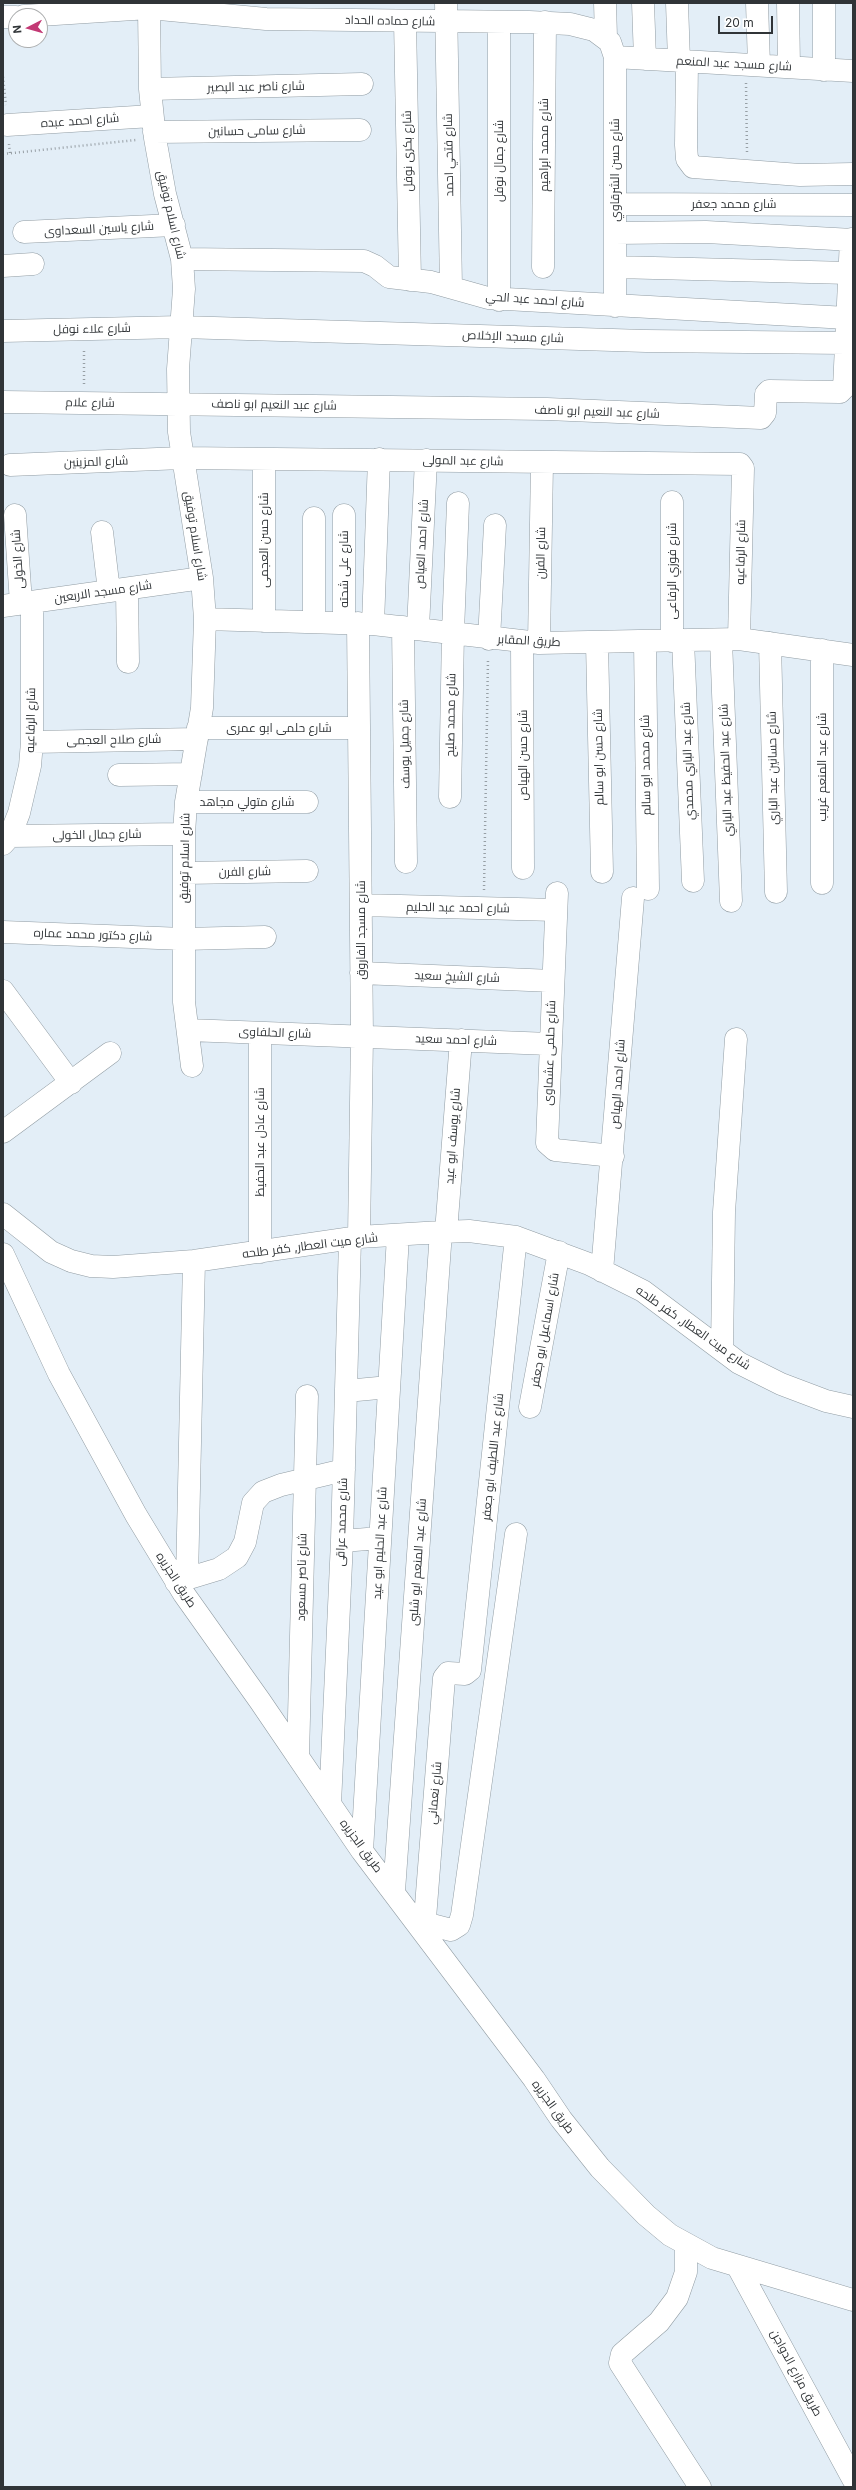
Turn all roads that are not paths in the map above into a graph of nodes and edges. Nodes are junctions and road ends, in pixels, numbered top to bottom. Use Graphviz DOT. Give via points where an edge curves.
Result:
graph roads {
  1 [pos="605,3"];
  2 [pos="643,3"];
  3 [pos="677,3"];
  4 [pos="757,3"];
  5 [pos="788,3"];
  6 [pos="824,3"];
  7 [pos="173,6"];
  8 [pos="149,8"];
  9 [pos="266,11"];
  10 [pos="310,12"];
  11 [pos="446,12"];
  12 [pos="48,14"];
  13 [pos="408,15"];
  14 [pos="499,22"];
  15 [pos="545,22"];
  16 [pos="606,37"];
  17 [pos="615,57"];
  18 [pos="645,59"];
  19 [pos="683,61"];
  20 [pos="752,65"];
  21 [pos="788,67"];
  22 [pos="824,70"];
  23 [pos="853,71"];
  24 [pos="362,84"];
  25 [pos="150,89"];
  26 [pos="7,125"];
  27 [pos="154,129"];
  28 [pos="360,130"];
  29 [pos="853,174"];
  30 [pos="615,204"];
  31 [pos="853,204"];
  32 [pos="174,225"];
  33 [pos="24,232"];
  34 [pos="615,233"];
  35 [pos="852,240"];
  36 [pos="182,259"];
  37 [pos="33,264"];
  38 [pos="3,266"];
  39 [pos="543,267"];
  40 [pos="615,267"];
  41 [pos="849,273"];
  42 [pos="410,280"];
  43 [pos="451,287"];
  44 [pos="499,300"];
  45 [pos="616,306"];
  46 [pos="847,318"];
  47 [pos="181,327"];
  48 [pos="3,331"];
  49 [pos="846,343"];
  50 [pos="3,402"];
  51 [pos="178,404"];
  52 [pos="182,458"];
  53 [pos="264,459"];
  54 [pos="379,459"];
  55 [pos="426,460"];
  56 [pos="542,463"];
  57 [pos="10,465"];
  58 [pos="742,466"];
  59 [pos="672,502"];
  60 [pos="458,503"];
  61 [pos="15,515"];
  62 [pos="344,515"];
  63 [pos="314,518"];
  64 [pos="495,524"];
  65 [pos="102,532"];
  66 [pos="202,578"];
  67 [pos="118,590"];
  68 [pos="19,604"];
  69 [pos="205,619"];
  70 [pos="264,621"];
  71 [pos="314,622"];
  72 [pos="358,623"];
  73 [pos="410,628"];
  74 [pos="453,632"];
  75 [pos="489,639"];
  76 [pos="678,640"];
  77 [pos="730,640"];
  78 [pos="645,641"];
  79 [pos="531,643"];
  80 [pos="597,643"];
  81 [pos="770,643"];
  82 [pos="822,650"];
  83 [pos="853,655"];
  84 [pos="128,662"];
  85 [pos="359,728"];
  86 [pos="197,734"];
  87 [pos="32,742"];
  88 [pos="191,774"];
  89 [pos="119,775"];
  90 [pos="450,797"];
  91 [pos="186,802"];
  92 [pos="307,802"];
  93 [pos="184,834"];
  94 [pos="5,838"];
  95 [pos="406,862"];
  96 [pos="523,868"];
  97 [pos="307,871"];
  98 [pos="602,872"];
  99 [pos="184,874"];
  100 [pos="693,881"];
  101 [pos="822,883"];
  102 [pos="776,892"];
  103 [pos="641,893"];
  104 [pos="731,901"];
  105 [pos="556,902"];
  106 [pos="361,905"];
  107 [pos="3,932"];
  108 [pos="265,937"];
  109 [pos="184,939"];
  110 [pos="361,973"];
  111 [pos="553,980"];
  112 [pos="3,991"];
  113 [pos="188,1030"];
  114 [pos="260,1033"];
  115 [pos="362,1036"];
  116 [pos="736,1039"];
  117 [pos="461,1040"];
  118 [pos="550,1044"];
  119 [pos="110,1053"];
  120 [pos="192,1066"];
  121 [pos="71,1082"];
  122 [pos="3,1132"];
  123 [pos="613,1156"];
  124 [pos="3,1214"];
  125 [pos="444,1232"];
  126 [pos="398,1236"];
  127 [pos="354,1238"];
  128 [pos="516,1238"];
  129 [pos="260,1252"];
  130 [pos="559,1252"];
  131 [pos="3,1254"];
  132 [pos="194,1261"];
  133 [pos="602,1271"];
  134 [pos="722,1350"];
  135 [pos="389,1386"];
  136 [pos="346,1391"];
  137 [pos="307,1396"];
  138 [pos="530,1407"];
  139 [pos="853,1407"];
  140 [pos="344,1470"];
  141 [pos="305,1479"];
  142 [pos="516,1534"];
  143 [pos="380,1538"];
  144 [pos="342,1540"];
  145 [pos="182,1580"];
  146 [pos="465,1674"];
  147 [pos="298,1757"];
  148 [pos="330,1804"];
  149 [pos="362,1850"];
  150 [pos="394,1891"];
  151 [pos="424,1927"];
  152 [pos="686,2244"];
  153 [pos="738,2267"];
  154 [pos="853,2300"];
  155 [pos="853,2479"];
  156 [pos="700,2487"];
  1 -- 16 [label="street"];
  2 -- 18 [label="street"];
  3 -- 19 [label="street"];
  4 -- 20 [label="street"];
  5 -- 21 [label="street"];
  6 -- 22 [label="street"];
  7 -- 8 [label="street, شارع حماده الحداد"];
  7 -- 9 [label="street, شارع حماده الحداد"];
  8 -- 12 [label="street, شارع حماده الحداد"];
  8 -- 25 [label="street, شارع اسلام توفيق"];
  9 -- 10 [label="street, شارع حماده الحداد"];
  10 -- 13 [label="street, شارع حماده الحداد"];
  11 -- 13 [label="street, شارع حماده الحداد"];
  11 -- 14 [label="street, شارع حماده الحداد"];
  11 -- 43 [label="street, شارع فتحي احمد"];
  13 -- 42 [label="street, شارع بكرى نوفل"];
  14 -- 15 [label="street, شارع حماده الحداد"];
  14 -- 44 [label="street, شارع جمال نوفل"];
  15 -- 16 [label="street, شارع حماده الحداد" via="582,26"];
  15 -- 39 [label="street, شارع محمد ابراهيم"];
  16 -- 17 [label="street, شارع حسن الشرقاوي"];
  17 -- 18 [label="street, شارع مسجد عبد المنعم"];
  17 -- 30 [label="street, شارع حسن الشرقاوي"];
  18 -- 19 [label="street, شارع مسجد عبد المنعم"];
  19 -- 20 [label="street, شارع مسجد عبد المنعم"];
  19 -- 29 [label="street" via="686,145 690,164 748,172"];
  20 -- 21 [label="street, شارع مسجد عبد المنعم"];
  21 -- 22 [label="street, شارع مسجد عبد المنعم"];
  22 -- 23 [label="street, شارع مسجد عبد المنعم"];
  24 -- 25 [label="street, شارع ناصر عبد البصير"];
  25 -- 27 [label="street, شارع اسلام توفيق"];
  26 -- 27 [label="street, شارع احمد عبده"];
  27 -- 28 [label="street, شارع سامى حسانين"];
  27 -- 32 [label="street, شارع اسلام توفيق"];
  30 -- 31 [label="street, شارع محمد جعفر"];
  30 -- 34 [label="street, شارع حسن الشرقاوي"];
  32 -- 33 [label="street, شارع ياسين السعداوى"];
  32 -- 36 [label="street, شارع اسلام توفيق"];
  34 -- 35 [label="street" via="706,232"];
  34 -- 40 [label="street, شارع حسن الشرقاوي"];
  35 -- 41 [label="street, شارع عبد النعيم ابو ناصف"];
  36 -- 42 [label="street, شارع احمد عبد الحي" via="364,261 390,277"];
  36 -- 47 [label="street, شارع اسلام توفيق" via="184,289"];
  37 -- 38 [label="street"];
  40 -- 41 [label="street"];
  40 -- 45 [label="street, شارع حسن الشرقاوي"];
  41 -- 46 [label="street, شارع عبد النعيم ابو ناصف"];
  42 -- 43 [label="street, شارع احمد عبد الحي"];
  43 -- 44 [label="street, شارع احمد عبد الحي" via="472,295"];
  44 -- 45 [label="street, شارع احمد عبد الحي"];
  45 -- 46 [label="street, شارع احمد عبد الحي"];
  46 -- 49 [label="street, شارع عبد النعيم ابو ناصف"];
  47 -- 48 [label="street, شارع علاء نوفل"];
  47 -- 49 [label="street, شارع مسجد الإخلاص" via="646,341"];
  47 -- 51 [label="street, شارع اسلام توفيق"];
  49 -- 51 [label="street, شارع عبد النعيم ابو ناصف" via="840,392 768,391 764,416 759,418 547,409"];
  50 -- 51 [label="street, شارع علام"];
  51 -- 52 [label="street, شارع اسلام توفيق"];
  52 -- 53 [label="street, شارع عبد المولى"];
  52 -- 57 [label="street, شارع المزينين"];
  52 -- 66 [label="street, شارع اسلام توفيق"];
  53 -- 54 [label="street, شارع عبد المولى"];
  53 -- 70 [label="street, شارع حسن العجمى"];
  54 -- 55 [label="street, شارع عبد المولى"];
  54 -- 72 [label="street"];
  55 -- 56 [label="street, شارع عبد المولى"];
  55 -- 73 [label="street, شارع احمد العياص"];
  56 -- 58 [label="street, شارع عبد المولى"];
  56 -- 79 [label="street, شارع الفرن"];
  58 -- 77 [label="street, شارع الرفاعيه"];
  59 -- 76 [label="street, شارع فوزي الرفاعى"];
  60 -- 74 [label="street, شارع محمد صليح"];
  61 -- 68 [label="street, شارع الخولى"];
  62 -- 72 [label="street, شارع على شحته"];
  63 -- 71 [label="street"];
  64 -- 75 [label="street"];
  65 -- 67 [label="street"];
  66 -- 67 [label="street, شارع مسجد الاربعين"];
  66 -- 69 [label="street, شارع اسلام توفيق"];
  67 -- 68 [label="street, شارع مسجد الاربعين"];
  67 -- 84 [label="street"];
  68 -- 87 [label="street, شارع الرفاعيه"];
  69 -- 70 [label="street, طريق المقابر"];
  69 -- 86 [label="street, شارع اسلام توفيق" via="202,708"];
  70 -- 71 [label="street, طريق المقابر"];
  71 -- 72 [label="street, طريق المقابر"];
  72 -- 73 [label="street, طريق المقابر"];
  72 -- 85 [label="street, شارع مسجد الفاروق"];
  73 -- 74 [label="street, طريق المقابر"];
  73 -- 95 [label="street, شارع جميل يوسف"];
  74 -- 75 [label="street, طريق المقابر"];
  74 -- 90 [label="street, شارع محمد صليح"];
  75 -- 79 [label="street, طريق المقابر"];
  76 -- 77 [label="street, طريق المقابر"];
  76 -- 78 [label="street, طريق المقابر"];
  76 -- 100 [label="street, شارع عبد الباري محمدي"];
  77 -- 81 [label="street, طريق المقابر"];
  77 -- 104 [label="street, شارع عبد الحفيظ عبد الباري"];
  78 -- 80 [label="street, طريق المقابر"];
  78 -- 103 [label="street, شارع محمد ابو سالم"];
  79 -- 80 [label="street, طريق المقابر"];
  79 -- 96 [label="street, شارع حسن الهياص"];
  80 -- 98 [label="street, شارع حسن ابو سالم"];
  81 -- 82 [label="street, طريق المقابر"];
  81 -- 102 [label="street, شارع حسانين عبد الباري"];
  82 -- 83 [label="street, طريق المقابر"];
  82 -- 101 [label="street, شارع عبد المنعم غريب"];
  85 -- 86 [label="street, شارع حلمى ابو عمرى"];
  85 -- 106 [label="street, شارع مسجد الفاروق"];
  86 -- 87 [label="street, شارع صلاح العجمى"];
  86 -- 88 [label="street, شارع اسلام توفيق"];
  87 -- 94 [label="street, شارع الرفاعيه" via="25,790"];
  88 -- 89 [label="street"];
  88 -- 91 [label="street, شارع اسلام توفيق"];
  91 -- 92 [label="street, شارع متولي مجاهد"];
  91 -- 93 [label="street, شارع اسلام توفيق"];
  93 -- 94 [label="street, شارع جمال الخولى"];
  93 -- 99 [label="street, شارع اسلام توفيق"];
  97 -- 99 [label="street, شارع الفرن"];
  99 -- 109 [label="street, شارع اسلام توفيق"];
  103 -- 123 [label="street, شارع احمد الهياص"];
  105 -- 106 [label="street, شارع احمد عبد الحليم" via="484,908"];
  105 -- 111 [label="street, شارع حلمى عشماوى"];
  106 -- 110 [label="street, شارع مسجد الفاروق"];
  107 -- 109 [label="street, شارع دكتور محمد عماره"];
  108 -- 109 [label="street, شارع دكتور محمد عماره"];
  109 -- 113 [label="street, شارع اسلام توفيق" via="184,1002"];
  110 -- 111 [label="street, شارع الشيخ سعيد"];
  110 -- 115 [label="street, شارع مسجد الفاروق"];
  111 -- 118 [label="street, شارع حلمى عشماوى"];
  112 -- 121 [label="street"];
  113 -- 114 [label="street, شارع الحلفاوى"];
  113 -- 120 [label="street, شارع اسلام توفيق"];
  114 -- 115 [label="street, شارع الحلفاوى"];
  114 -- 129 [label="street, شارع عادل عبد الحفيظ"];
  115 -- 117 [label="street, شارع احمد سعيد"];
  115 -- 127 [label="street, شارع مسجد الفاروق"];
  116 -- 134 [label="street" via="724,1212"];
  117 -- 118 [label="street, شارع احمد سعيد"];
  117 -- 125 [label="street, شارع يوسف ابو عيد"];
  118 -- 123 [label="street, شارع حلمى عشماوى" via="546,1139 548,1146 555,1150"];
  119 -- 121 [label="street"];
  121 -- 122 [label="street"];
  123 -- 133 [label="street, شارع احمد الهياص"];
  124 -- 132 [label="street, شارع ميت العطار, كفر طلحه" via="51,1252 91,1266 113,1267"];
  125 -- 126 [label="street, شارع ميت العطار, كفر طلحه"];
  125 -- 128 [label="street, شارع ميت العطار, كفر طلحه" via="469,1231"];
  125 -- 150 [label="street, شارع عبد المنعم ابو شلبى"];
  126 -- 127 [label="street, شارع ميت العطار, كفر طلحه"];
  126 -- 135 [label="street, شارع عبد الحليم ابو عيد"];
  127 -- 129 [label="street, شارع ميت العطار, كفر طلحه"];
  127 -- 136 [label="street, شارع محمد عراقى"];
  128 -- 130 [label="street, شارع ميت العطار, كفر طلحه"];
  128 -- 146 [label="street, شارع عبد اللطيف ابو جعفر" via="470,1670"];
  129 -- 132 [label="street, شارع ميت العطار, كفر طلحه"];
  130 -- 133 [label="street, شارع ميت العطار, كفر طلحه"];
  130 -- 138 [label="street, شارع اسماعيل ابو جعفر"];
  131 -- 145 [label="street, طريق الجزيره" via="59,1374 136,1515"];
  132 -- 145 [label="street"];
  133 -- 134 [label="street, شارع ميت العطار, كفر طلحه" via="643,1291"];
  134 -- 139 [label="street, شارع ميت العطار, كفر طلحه" via="739,1363 781,1384 826,1401"];
  135 -- 136 [label="street"];
  135 -- 143 [label="street, شارع عبد الحليم ابو عيد"];
  136 -- 140 [label="street, شارع محمد عراقى"];
  137 -- 141 [label="street, شارع ناصر مسعود"];
  140 -- 141 [label="street"];
  140 -- 144 [label="street, شارع محمد عراقى"];
  141 -- 145 [label="street" via="271,1488 256,1496 245,1542 237,1557 219,1569"];
  141 -- 147 [label="street, شارع ناصر مسعود"];
  142 -- 151 [label="street" via="462,1915 459,1925 451,1930"];
  143 -- 144 [label="street"];
  143 -- 149 [label="street, شارع عبد الحليم ابو عيد"];
  144 -- 148 [label="street, شارع محمد عراقى"];
  145 -- 147 [label="street, طريق الجزيره"];
  146 -- 151 [label="street, شارع نعماني" via="448,1673 444,1678"];
  147 -- 148 [label="street, طريق الجزيره"];
  148 -- 149 [label="street, طريق الجزيره"];
  149 -- 150 [label="street, طريق الجزيره"];
  150 -- 151 [label="street, طريق الجزيره"];
  151 -- 152 [label="street, طريق الجزيره" via="561,2119 600,2168 646,2215 670,2236"];
  152 -- 153 [label="street, طريق الجزيره" via="712,2258"];
  152 -- 156 [label="street" via="686,2272 677,2298 659,2322 622,2354 620,2364"];
  153 -- 154 [label="street, طريق الجزيره"];
  153 -- 155 [label="street, طريق مزارع الدواجن"];
}
